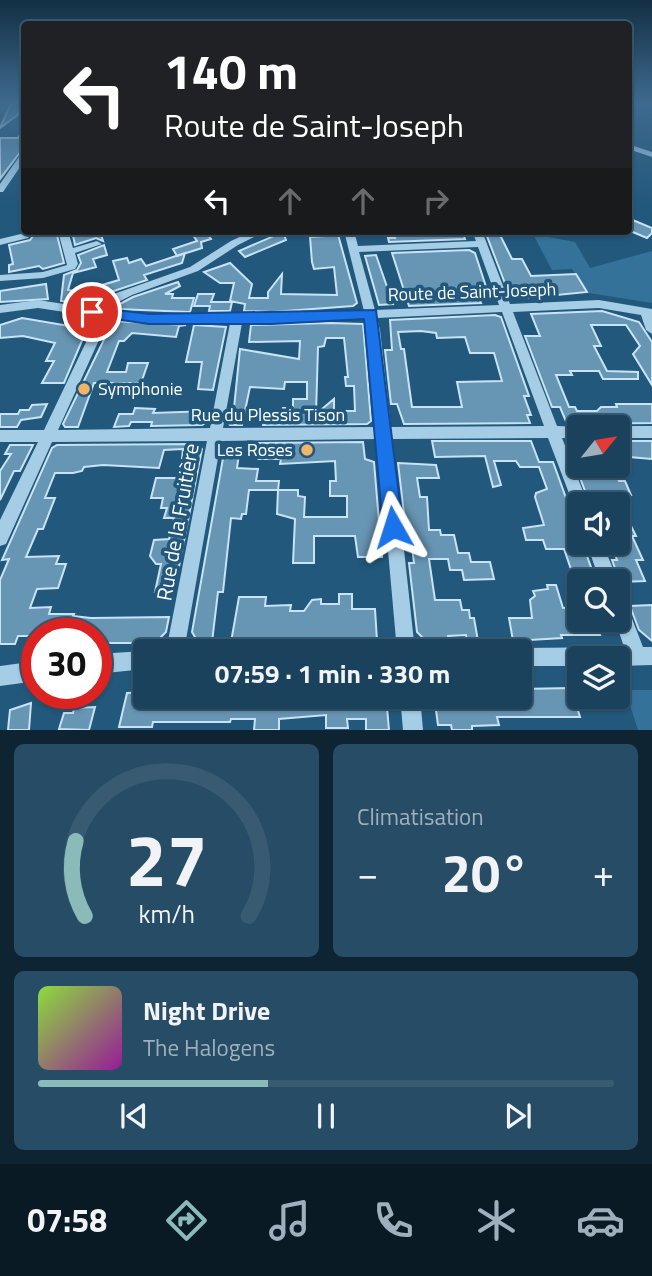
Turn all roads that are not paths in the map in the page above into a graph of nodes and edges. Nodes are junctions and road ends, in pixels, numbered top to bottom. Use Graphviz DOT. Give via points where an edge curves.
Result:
graph roads {
  1 [pos="632,148"];
  2 [pos="652,155"];
  3 [pos="21,160"];
  4 [pos="21,177"];
  5 [pos="8,179"];
  6 [pos="0,190"];
  7 [pos="65,235"];
  8 [pos="238,235"];
  9 [pos="350,235"];
  10 [pos="479,235"];
  11 [pos="25,236"];
  12 [pos="0,242"];
  13 [pos="97,244"];
  14 [pos="482,244"];
  15 [pos="354,249"];
  16 [pos="71,251"];
  17 [pos="0,278"];
  18 [pos="505,308"];
  19 [pos="0,309"];
  20 [pos="99,313"];
  21 [pos="371,313"];
  22 [pos="649,313"];
  23 [pos="237,318"];
  24 [pos="652,330"];
  25 [pos="552,432"];
  26 [pos="567,432"];
  27 [pos="630,432"];
  28 [pos="652,432"];
  29 [pos="383,433"];
  30 [pos="215,434"];
  31 [pos="47,435"];
  32 [pos="0,436"];
  33 [pos="575,492"];
  34 [pos="0,538"];
  35 [pos="630,627"];
  36 [pos="178,639"];
  37 [pos="405,639"];
  38 [pos="645,656"];
  39 [pos="532,657"];
  40 [pos="133,661"];
  41 [pos="112,663"];
  42 [pos="21,673"];
  43 [pos="0,676"];
  44 [pos="411,709"];
  45 [pos="413,730"];
  1 -- 2 [label="street"];
  3 -- 5 [label="street"];
  4 -- 5 [label="street"];
  5 -- 6 [label="street"];
  7 -- 16 [label="street"];
  8 -- 20 [label="street" via="185,274 110,301"];
  9 -- 15 [label="street"];
  10 -- 14 [label="street"];
  11 -- 12 [label="street"];
  13 -- 16 [label="street"];
  14 -- 15 [label="street"];
  14 -- 18 [label="street"];
  15 -- 21 [label="street"];
  16 -- 17 [label="street" via="73,264 64,270"];
  18 -- 21 [label="street, Route de Saint-Joseph"];
  18 -- 22 [label="street, Route de Saint-Joseph" via="599,304"];
  18 -- 25 [label="street"];
  19 -- 20 [label="street, Route de Saint-Joseph" via="38,304"];
  20 -- 23 [label="street, Route de Saint-Joseph" via="149,319"];
  20 -- 31 [label="street"];
  21 -- 23 [label="street, Route de Saint-Joseph"];
  21 -- 29 [label="street"];
  22 -- 24 [label="street"];
  23 -- 30 [label="street, Rue de la Fruitière"];
  25 -- 26 [label="street, Rue du Plessis Tison"];
  25 -- 29 [label="street, Rue du Plessis Tison"];
  25 -- 33 [label="street"];
  27 -- 28 [label="street"];
  29 -- 30 [label="street, Rue du Plessis Tison"];
  29 -- 37 [label="street"];
  30 -- 31 [label="street, Rue du Plessis Tison"];
  30 -- 36 [label="street, Rue de la Fruitière"];
  31 -- 32 [label="street, Rue du Plessis Tison"];
  31 -- 34 [label="street"];
  35 -- 38 [label="street"];
  38 -- 39 [label="street"];
  40 -- 41 [label="street"];
  42 -- 43 [label="street"];
  44 -- 45 [label="street"];
}
